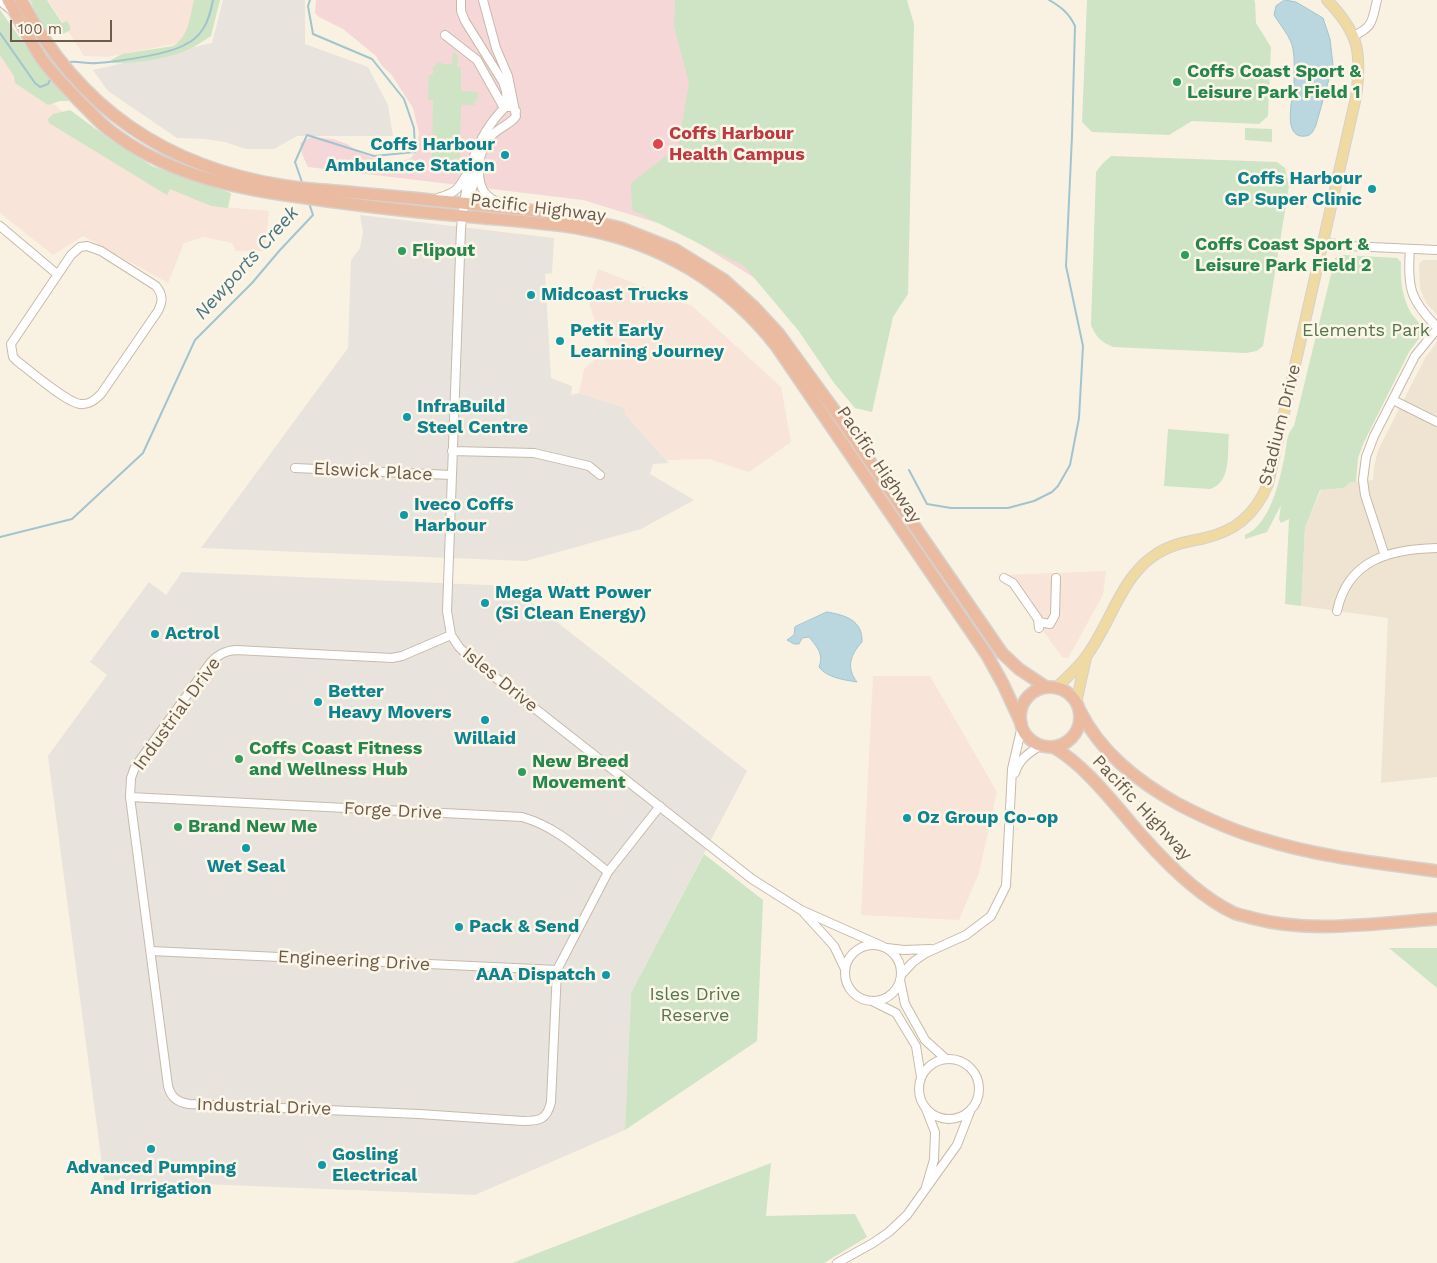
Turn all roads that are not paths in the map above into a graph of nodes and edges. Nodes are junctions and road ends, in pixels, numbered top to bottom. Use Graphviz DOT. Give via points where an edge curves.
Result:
graph roads {
  1 [pos="8,0"];
  2 [pos="21,0"];
  3 [pos="461,0"];
  4 [pos="483,0"];
  5 [pos="1327,0"];
  6 [pos="1377,0"];
  7 [pos="0,1"];
  8 [pos="14,12"];
  9 [pos="445,35"];
  10 [pos="1354,36"];
  11 [pos="504,109"];
  12 [pos="516,111"];
  13 [pos="511,121"];
  14 [pos="474,166"];
  15 [pos="297,192"];
  16 [pos="316,194"];
  17 [pos="433,200"];
  18 [pos="464,204"];
  19 [pos="523,209"];
  20 [pos="462,216"];
  21 [pos="0,226"];
  22 [pos="1322,242"];
  23 [pos="1410,249"];
  24 [pos="1437,250"];
  25 [pos="57,274"];
  26 [pos="1437,328"];
  27 [pos="1393,400"];
  28 [pos="1437,422"];
  29 [pos="452,451"];
  30 [pos="295,468"];
  31 [pos="451,475"];
  32 [pos="600,475"];
  33 [pos="1437,548"];
  34 [pos="1385,556"];
  35 [pos="1004,578"];
  36 [pos="1056,578"];
  37 [pos="1338,611"];
  38 [pos="451,635"];
  39 [pos="1086,657"];
  40 [pos="1051,687"];
  41 [pos="1077,706"];
  42 [pos="1021,725"];
  43 [pos="1041,745"];
  44 [pos="1053,747"];
  45 [pos="1012,782"];
  46 [pos="130,797"];
  47 [pos="660,806"];
  48 [pos="1437,871"];
  49 [pos="608,872"];
  50 [pos="801,910"];
  51 [pos="1437,919"];
  52 [pos="884,947"];
  53 [pos="939,947"];
  54 [pos="151,951"];
  55 [pos="557,970"];
  56 [pos="845,970"];
  57 [pos="900,977"];
  58 [pos="872,1000"];
  59 [pos="946,1059"];
  60 [pos="921,1077"];
  61 [pos="926,1108"];
  62 [pos="971,1109"];
  63 [pos="924,1194"];
  64 [pos="837,1263"];
  1 -- 8 [label="highway, Pacific Highway"];
  2 -- 15 [label="highway, Pacific Highway" via="73,78 122,122 162,146 199,162"];
  3 -- 11 [label="street" via="465,21 504,86"];
  4 -- 12 [label="street"];
  5 -- 10 [label="main road, Stadium Drive"];
  6 -- 10 [label="street" via="1367,30"];
  7 -- 8 [label="street"];
  8 -- 15 [label="highway, Pacific Highway" via="43,60 110,131 125,142 170,165 210,180 243,189"];
  9 -- 11 [label="street" via="477,60"];
  10 -- 22 [label="main road, Stadium Drive" via="1360,72"];
  11 -- 12 [label="street" via="512,107"];
  11 -- 13 [label="street" via="504,120"];
  11 -- 14 [label="street" via="481,138"];
  12 -- 13 [label="street"];
  13 -- 14 [label="street" via="486,142"];
  14 -- 17 [label="street" via="457,190"];
  14 -- 18 [label="street, Isles Drive" via="465,189"];
  14 -- 19 [label="street" via="486,195 497,202"];
  15 -- 16 [label="highway, Pacific Highway"];
  16 -- 17 [label="highway, Pacific Highway"];
  16 -- 20 [label="highway, Pacific Highway"];
  17 -- 18 [label="highway, Pacific Highway"];
  18 -- 19 [label="highway, Pacific Highway"];
  18 -- 20 [label="street, Isles Drive"];
  19 -- 40 [label="highway, Pacific Highway" via="621,228 656,241 724,280 754,307 779,334 840,418 1002,653 1019,669"];
  20 -- 29 [label="street, Isles Drive"];
  20 -- 42 [label="highway, Pacific Highway" via="570,227 624,239 686,265 738,304 777,347 987,655"];
  21 -- 25 [label="street"];
  22 -- 23 [label="street"];
  22 -- 39 [label="main road, Stadium Drive" via="1274,460 1268,484 1258,504 1233,527 1219,534 1168,547 1145,562"];
  23 -- 24 [label="street"];
  23 -- 26 [label="street" via="1412,293 1419,308"];
  25 -- 25 [label="street" via="74,251 80,247 92,247 149,281 161,292 162,302 158,311 100,394 82,404 68,398 17,362 11,349 13,340"];
  26 -- 27 [label="street" via="1419,350"];
  27 -- 28 [label="street"];
  27 -- 34 [label="street" via="1369,449 1364,472 1367,502"];
  29 -- 31 [label="street, Isles Drive"];
  29 -- 32 [label="street" via="534,453 589,466"];
  30 -- 31 [label="street, Elswick Place"];
  31 -- 38 [label="street, Isles Drive" via="447,611"];
  33 -- 34 [label="street" via="1407,550"];
  34 -- 37 [label="street" via="1354,574 1342,592"];
  35 -- 36 [label="street" via="1013,583 1039,625 1050,624 1055,615"];
  38 -- 46 [label="street, Industrial Drive" via="392,658 236,650 220,654 135,767"];
  38 -- 47 [label="street, Isles Drive" via="468,656"];
  39 -- 40 [label="main road, Stadium Drive"];
  39 -- 41 [label="main road, Stadium Drive"];
  40 -- 41 [label="highway" via="1065,691"];
  40 -- 42 [label="highway" via="1036,690 1028,696 1022,705"];
  41 -- 44 [label="highway" via="1080,719 1077,729 1071,738"];
  41 -- 48 [label="highway, Pacific Highway" via="1087,726 1120,764 1150,788 1199,814 1242,833 1289,846"];
  42 -- 43 [label="highway" via="1032,741"];
  42 -- 45 [label="street"];
  43 -- 44 [label="highway"];
  43 -- 45 [label="street" via="1020,762"];
  44 -- 51 [label="highway, Pacific Highway" via="1087,774 1166,862 1207,897 1234,913 1297,926"];
  45 -- 53 [label="street" via="1006,886 991,916 966,935"];
  46 -- 49 [label="street, Forge Drive" via="522,817 542,823"];
  46 -- 54 [label="street, Industrial Drive"];
  47 -- 49 [label="street, Industrial Drive"];
  47 -- 50 [label="street, Isles Drive" via="752,878"];
  49 -- 55 [label="street, Industrial Drive"];
  50 -- 52 [label="street"];
  50 -- 56 [label="street" via="834,946"];
  52 -- 53 [label="street" via="913,950"];
  52 -- 56 [label="street" via="871,945 860,948 849,959"];
  52 -- 57 [label="street" via="898,959"];
  53 -- 57 [label="street" via="912,962"];
  54 -- 55 [label="street, Engineering Drive"];
  54 -- 55 [label="street, Industrial Drive" via="168,1086 173,1097 181,1102 523,1121 544,1117 549,1112"];
  56 -- 58 [label="street" via="846,981 852,991 861,998"];
  57 -- 58 [label="street" via="888,996"];
  57 -- 59 [label="street" via="905,1004 925,1040"];
  58 -- 60 [label="street" via="896,1013 916,1046"];
  59 -- 60 [label="street" via="931,1065"];
  59 -- 62 [label="street" via="962,1062 976,1078 978,1094"];
  60 -- 61 [label="street" via="919,1093"];
  61 -- 62 [label="street" via="935,1116 951,1119"];
  61 -- 63 [label="street" via="935,1132 934,1160"];
  62 -- 63 [label="street" via="957,1145"];
  63 -- 64 [label="street" via="889,1232"];
}
